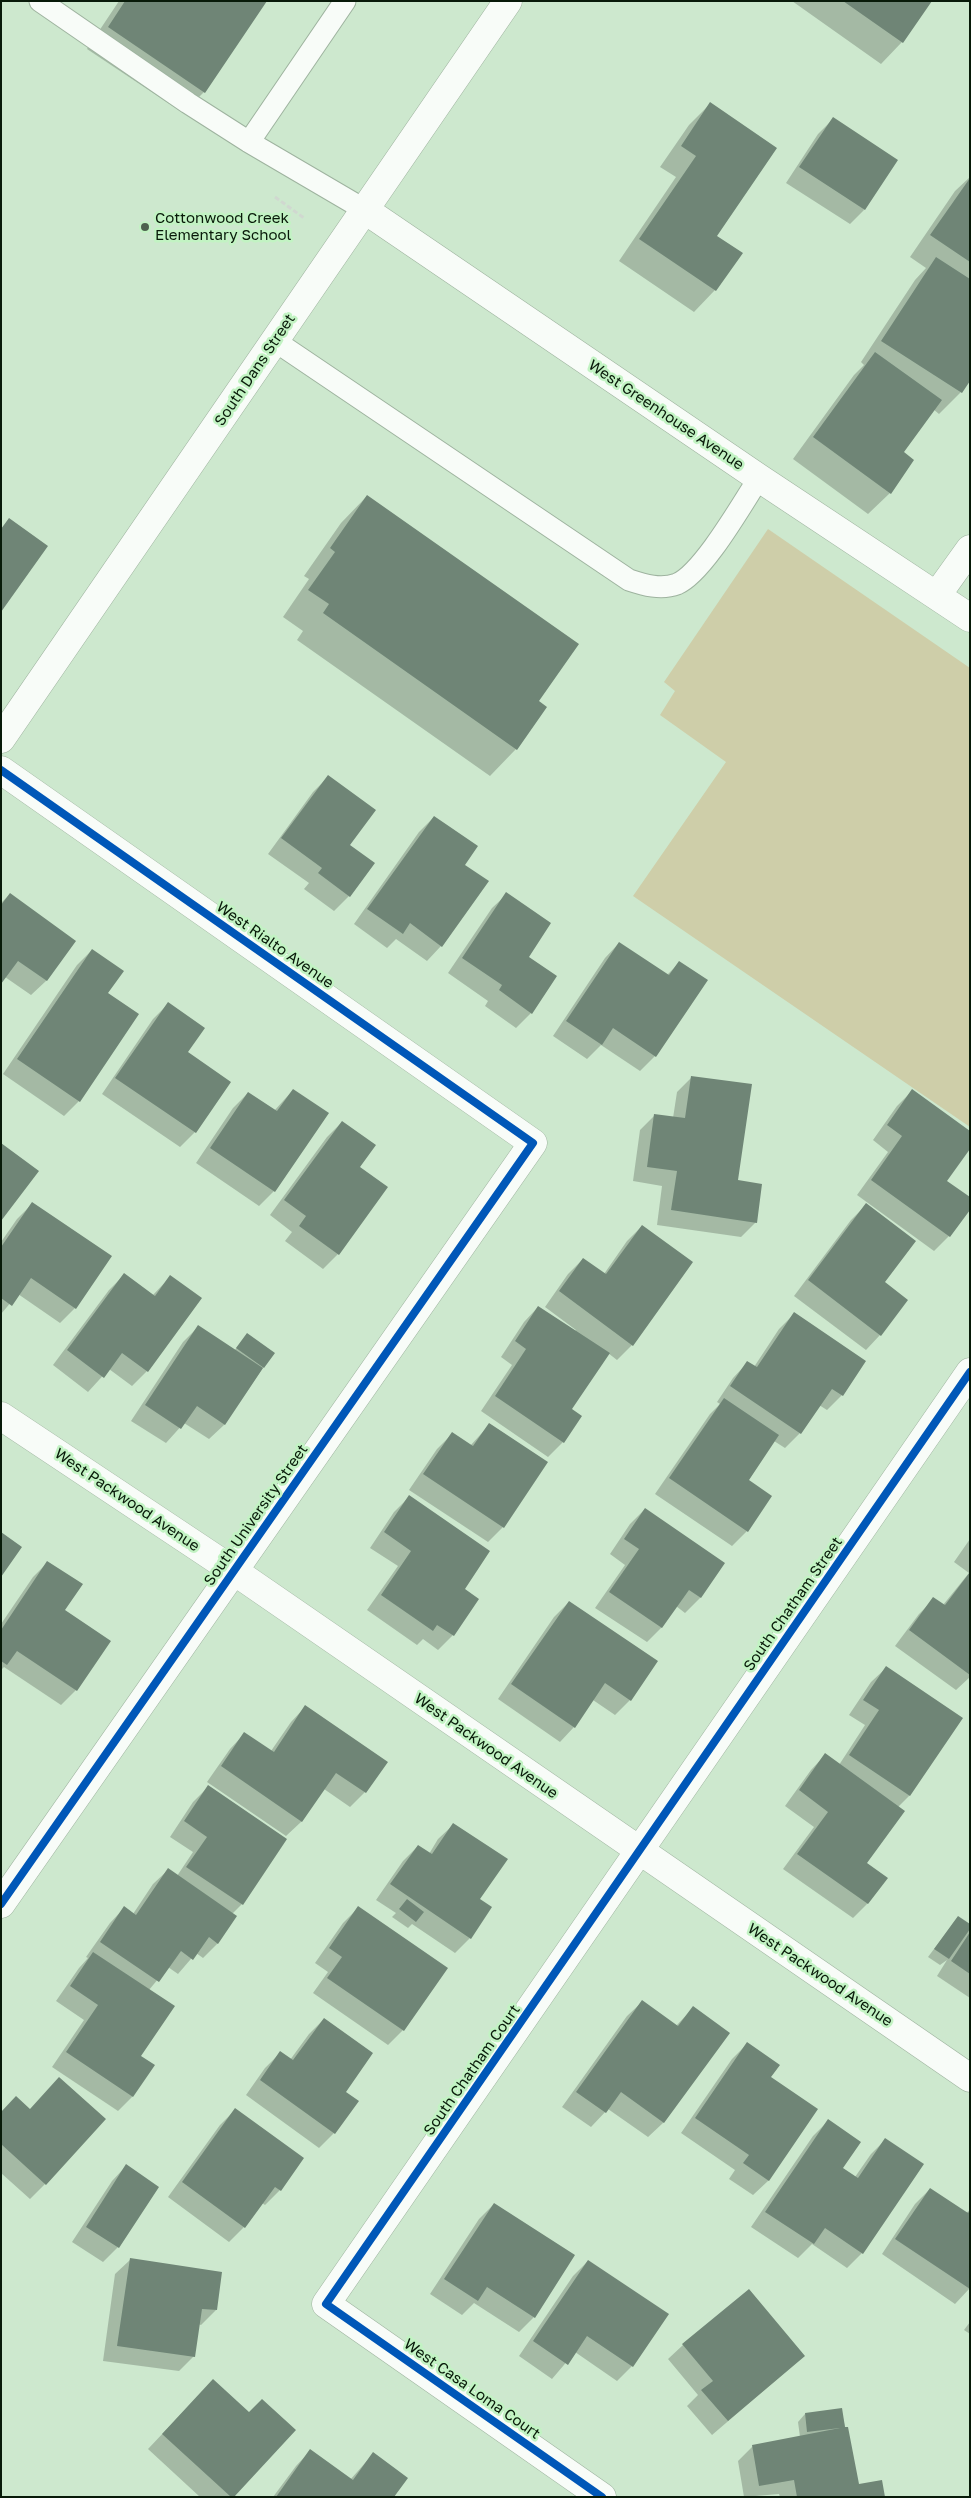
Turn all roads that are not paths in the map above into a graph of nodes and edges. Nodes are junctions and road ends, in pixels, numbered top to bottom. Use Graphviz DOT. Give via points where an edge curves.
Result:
graph roads {
  1 [pos="40,1"];
  2 [pos="345,1"];
  3 [pos="508,1"];
  4 [pos="248,142"];
  5 [pos="365,210"];
  6 [pos="276,341"];
  7 [pos="759,478"];
  8 [pos="970,549"];
  9 [pos="937,595"];
  10 [pos="970,618"];
  11 [pos="1,739"];
  12 [pos="1,770"];
  13 [pos="533,1142"];
  14 [pos="970,1372"];
  15 [pos="1,1416"];
  16 [pos="234,1571"];
  17 [pos="639,1852"];
  18 [pos="1,1904"];
  19 [pos="970,2078"];
  20 [pos="326,2304"];
  21 [pos="602,2497"];
  1 -- 4 [label="lane"];
  2 -- 4 [label="lane"];
  3 -- 5 [label="street, South Dans Street"];
  4 -- 5 [label="lane"];
  5 -- 6 [label="street, South Dans Street"];
  5 -- 7 [label="street, West Greenhouse Avenue"];
  6 -- 7 [label="lane" via="629,580 646,586 676,584 689,577"];
  6 -- 11 [label="street, South Dans Street"];
  7 -- 9 [label="street, West Greenhouse Avenue"];
  8 -- 9 [label="street"];
  9 -- 10 [label="street, West Greenhouse Avenue"];
  12 -- 13 [label="street, West Rialto Avenue"];
  13 -- 16 [label="street, South University Street"];
  14 -- 17 [label="street, South Chatham Street"];
  15 -- 16 [label="street, West Packwood Avenue"];
  16 -- 17 [label="street, West Packwood Avenue"];
  16 -- 18 [label="street, South University Street"];
  17 -- 19 [label="street, West Packwood Avenue"];
  17 -- 20 [label="street, South Chatham Court"];
  20 -- 21 [label="street, West Casa Loma Court"];
}
